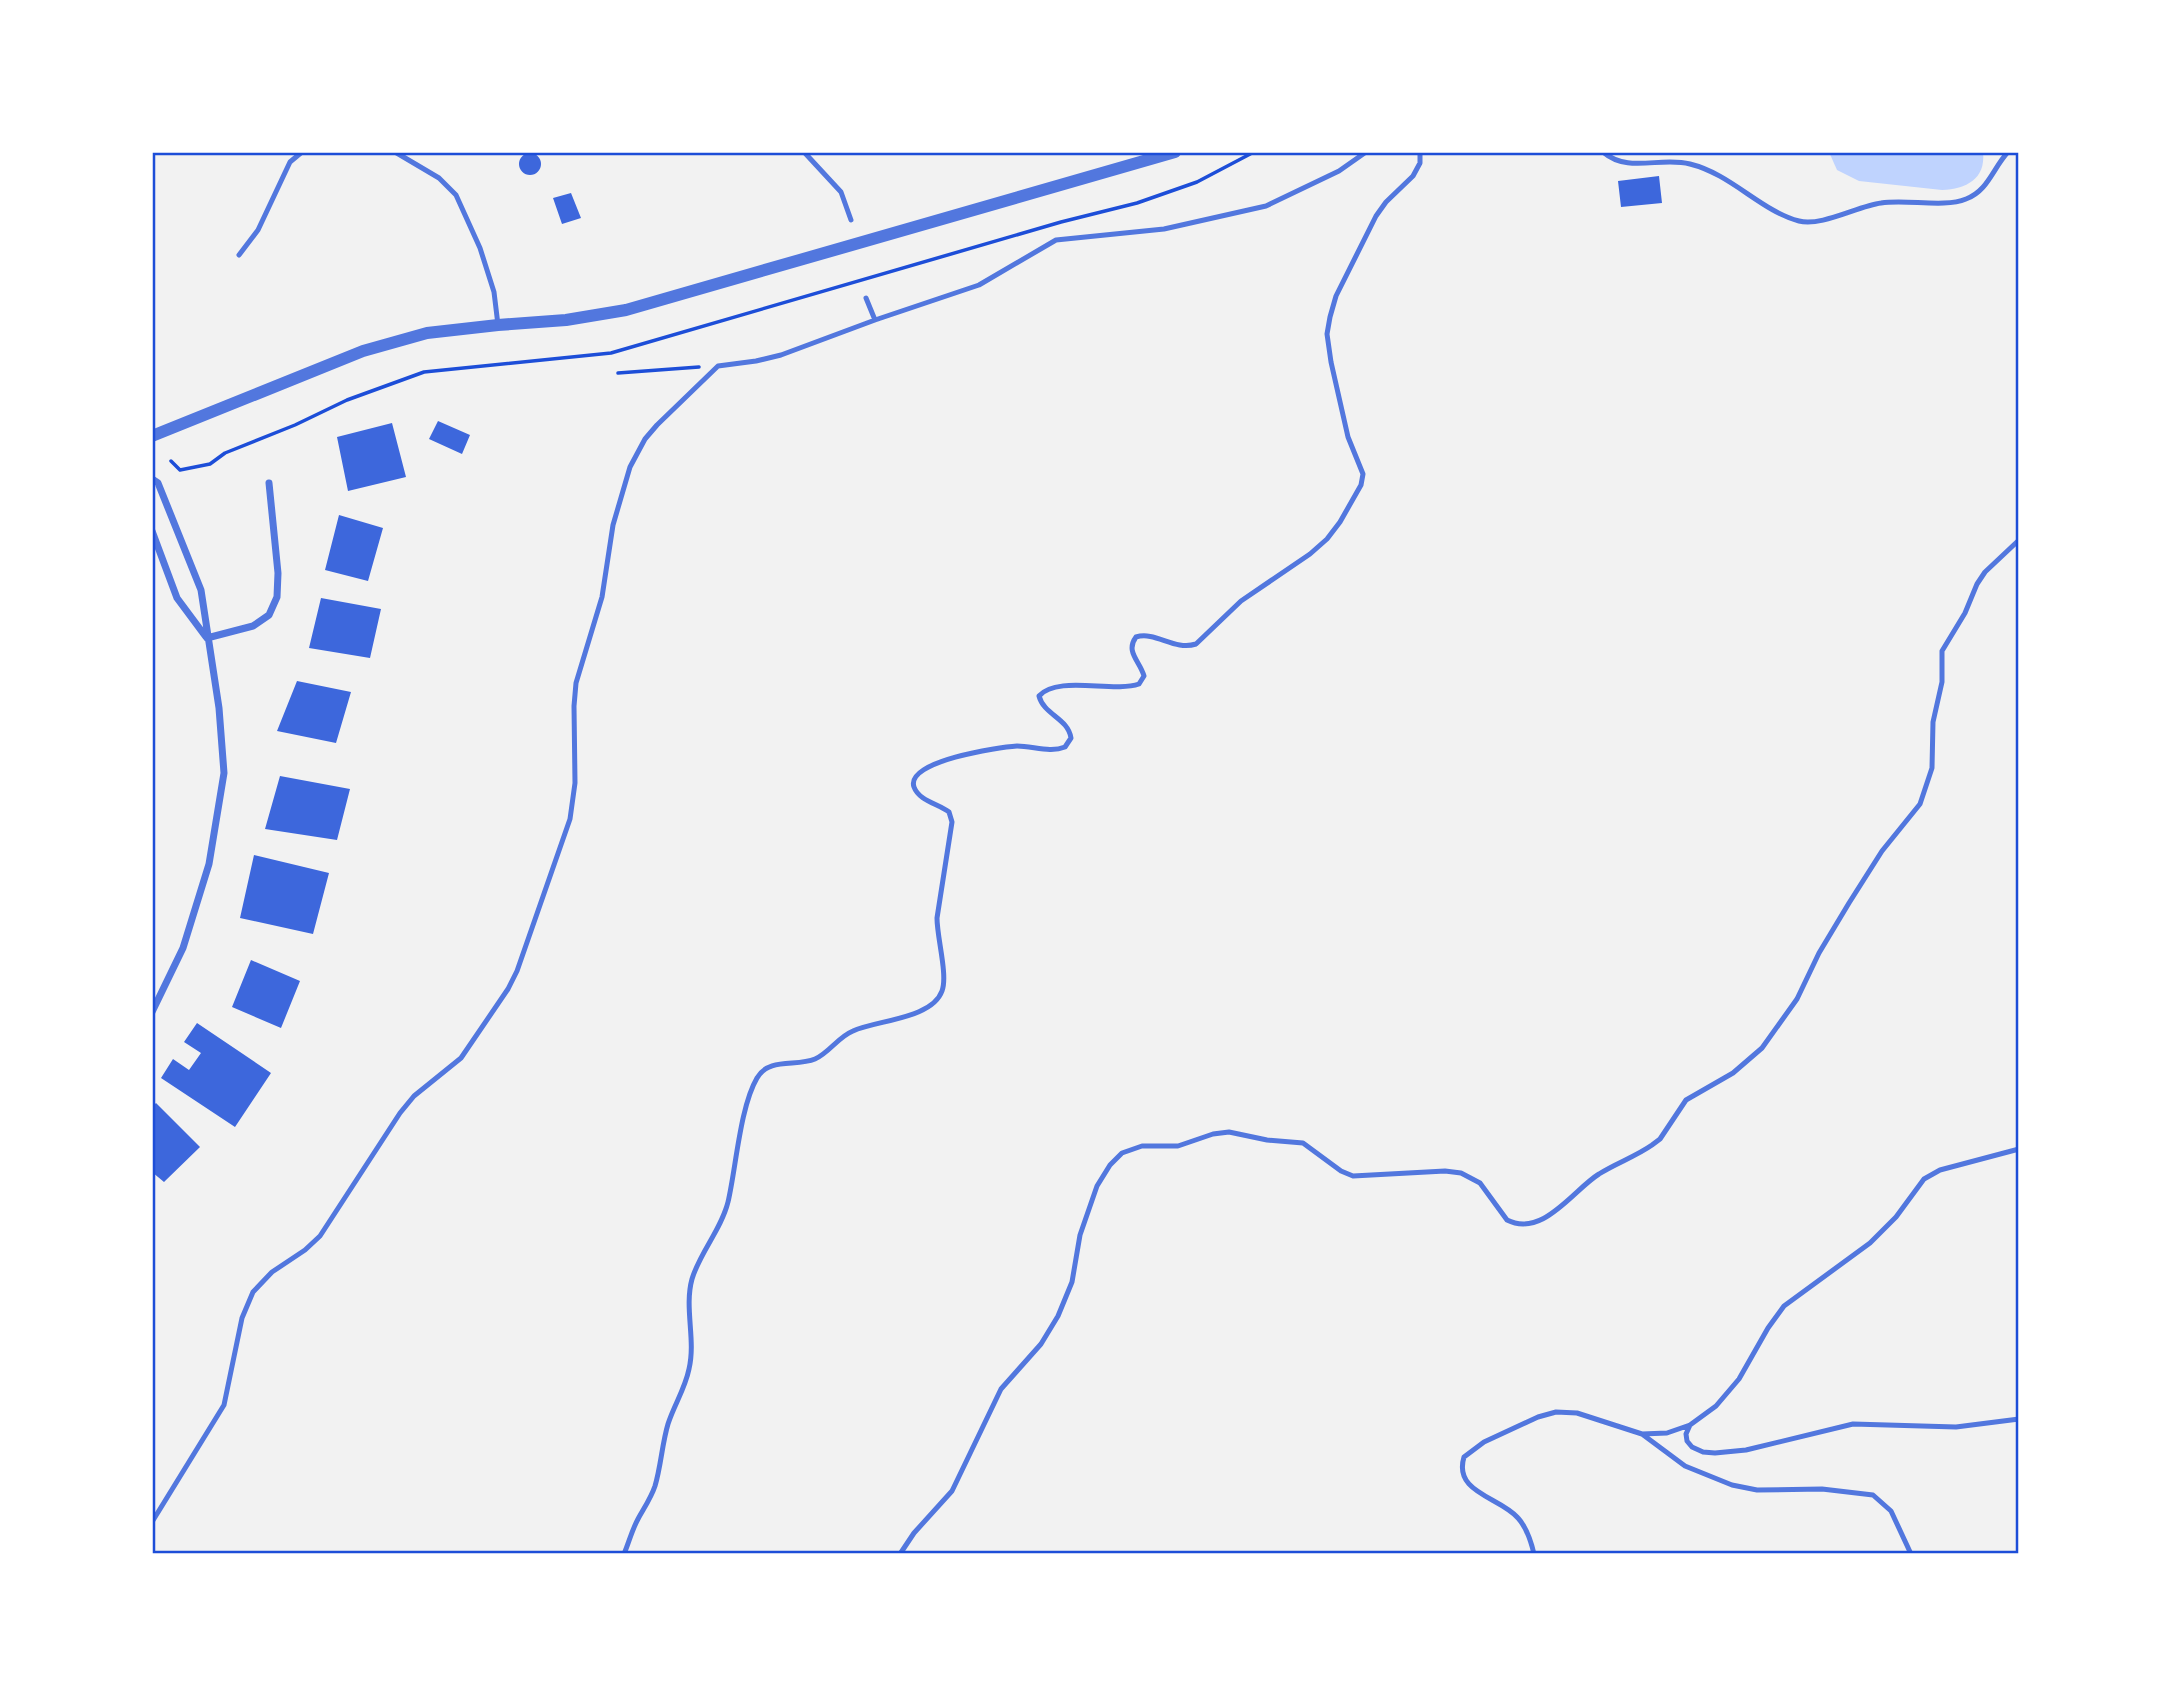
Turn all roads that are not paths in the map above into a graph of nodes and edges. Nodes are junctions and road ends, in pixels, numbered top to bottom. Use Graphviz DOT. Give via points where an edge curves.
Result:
graph roads {
  1 [pos="302,152"];
  2 [pos="396,152"];
  3 [pos="804,152"];
  4 [pos="1175,152"];
  5 [pos="1366,152"];
  6 [pos="1420,152"];
  7 [pos="1603,152"];
  8 [pos="2008,152"];
  9 [pos="850,220"];
  10 [pos="239,256"];
  11 [pos="866,298"];
  12 [pos="875,320"];
  13 [pos="498,325"];
  14 [pos="152,436"];
  15 [pos="152,479"];
  16 [pos="269,483"];
  17 [pos="152,531"];
  18 [pos="2019,540"];
  19 [pos="207,638"];
  20 [pos="152,1012"];
  21 [pos="2019,1149"];
  22 [pos="2019,1419"];
  23 [pos="1690,1425"];
  24 [pos="1642,1434"];
  25 [pos="152,1522"];
  26 [pos="624,1554"];
  27 [pos="900,1554"];
  28 [pos="1534,1554"];
  29 [pos="1911,1554"];
  1 -- 10 [label="lane" via="290,162 258,230"];
  2 -- 13 [label="lane" via="439,178 456,195 480,248 494,292"];
  3 -- 9 [label="lane" via="841,192"];
  4 -- 13 [label="street" via="626,310"];
  5 -- 12 [label="lane" via="1339,171 1266,206 1164,229 1056,240 979,285"];
  6 -- 26 [label="lane" via="1413,176 1376,216 1329,317 1331,362 1348,437 1363,474 1334,531 1310,554 1241,601 1196,644 1136,636 1132,651 1144,676 1139,684 1042,692 1042,705 1068,728 1071,738 1065,747 998,748 929,765 915,778 917,792 949,812 951,822 937,918 943,990 926,1008 854,1030 815,1059 773,1065 757,1079 728,1204 692,1279 692,1345 686,1380 669,1422 654,1489"];
  7 -- 8 [label="lane" via="1627,164 1670,160 1700,167 1782,214 1807,222 1882,203 1966,199 1984,187"];
  11 -- 12 [label="lane"];
  12 -- 25 [label="lane" via="781,355 712,371 645,439 630,467 610,539 602,597 578,677 570,819 512,982 461,1058 404,1107 320,1236 253,1292 242,1318 224,1405"];
  13 -- 14 [label="street" via="427,334 363,351"];
  15 -- 19 [label="street" via="158,483 201,590"];
  16 -- 19 [label="street" via="277,597 269,615 253,626"];
  17 -- 19 [label="street" via="177,598"];
  18 -- 27 [label="lane" via="1985,572 1942,651 1932,768 1924,795 1849,903 1790,1011 1751,1060 1686,1100 1652,1145 1597,1175 1558,1210 1525,1224 1507,1220 1480,1184 1461,1173 1353,1176 1298,1142 1221,1132 1178,1146 1142,1146 1122,1153 1097,1186 1080,1235 1072,1282 1058,1316 1041,1344 1001,1389 952,1490"];
  19 -- 20 [label="street" via="224,773 209,864 183,948"];
  21 -- 23 [label="lane" via="1924,1178 1870,1243 1784,1306 1740,1379 1716,1406"];
  22 -- 23 [label="lane" via="1956,1427 1863,1422 1715,1453 1692,1447 1686,1434"];
  23 -- 24 [label="lane" via="1667,1433"];
  24 -- 28 [label="lane" via="1577,1413 1556,1412 1492,1438 1464,1457 1461,1466 1468,1484 1519,1518"];
  24 -- 29 [label="lane" via="1685,1466 1732,1485 1873,1495 1891,1511"];
}
